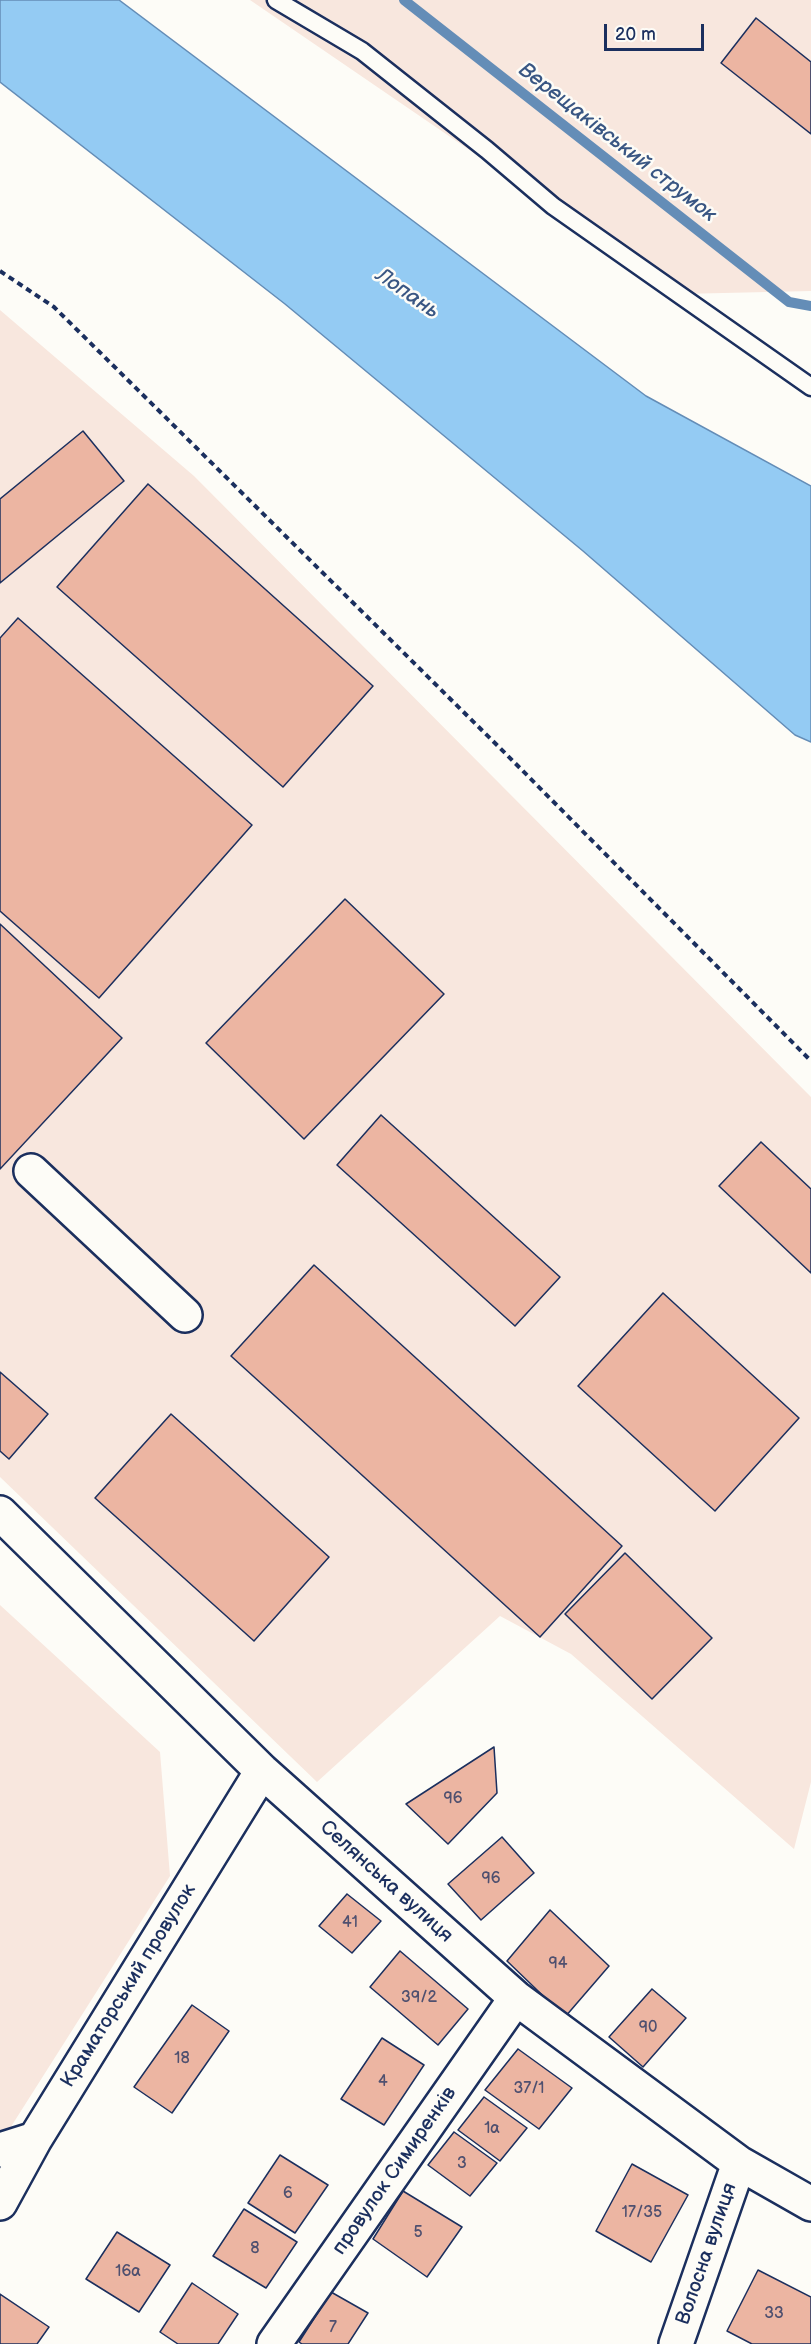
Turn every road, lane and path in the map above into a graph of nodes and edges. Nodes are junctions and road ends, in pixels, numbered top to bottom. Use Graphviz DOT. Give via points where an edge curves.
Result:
graph roads {
  1 [pos="276,0"];
  2 [pos="0,271"];
  3 [pos="811,387"];
  4 [pos="811,1061"];
  5 [pos="32,1171"];
  6 [pos="186,1315"];
  7 [pos="0,1513"];
  8 [pos="262,1771"];
  9 [pos="516,1998"];
  10 [pos="35,2139"];
  11 [pos="0,2150"];
  12 [pos="738,2163"];
  13 [pos="0,2203"];
  14 [pos="811,2204"];
  15 [pos="274,2344"];
  16 [pos="676,2344"];
  1 -- 3 [label="lane" via="362,51 553,206"];
  2 -- 4 [label="path" via="54,307"];
  5 -- 6 [label="street"];
  7 -- 8 [label="street, Селянська вулиця"];
  8 -- 9 [label="street, Селянська вулиця"];
  8 -- 10 [label="street, Краматорський провулок"];
  9 -- 12 [label="street, Селянська вулиця"];
  9 -- 15 [label="street, провулок Симиренків"];
  10 -- 11 [label="street"];
  10 -- 13 [label="street, Краматорський провулок"];
  12 -- 14 [label="street, Селянська вулиця"];
  12 -- 16 [label="street, Волосна вулиця"];
}
